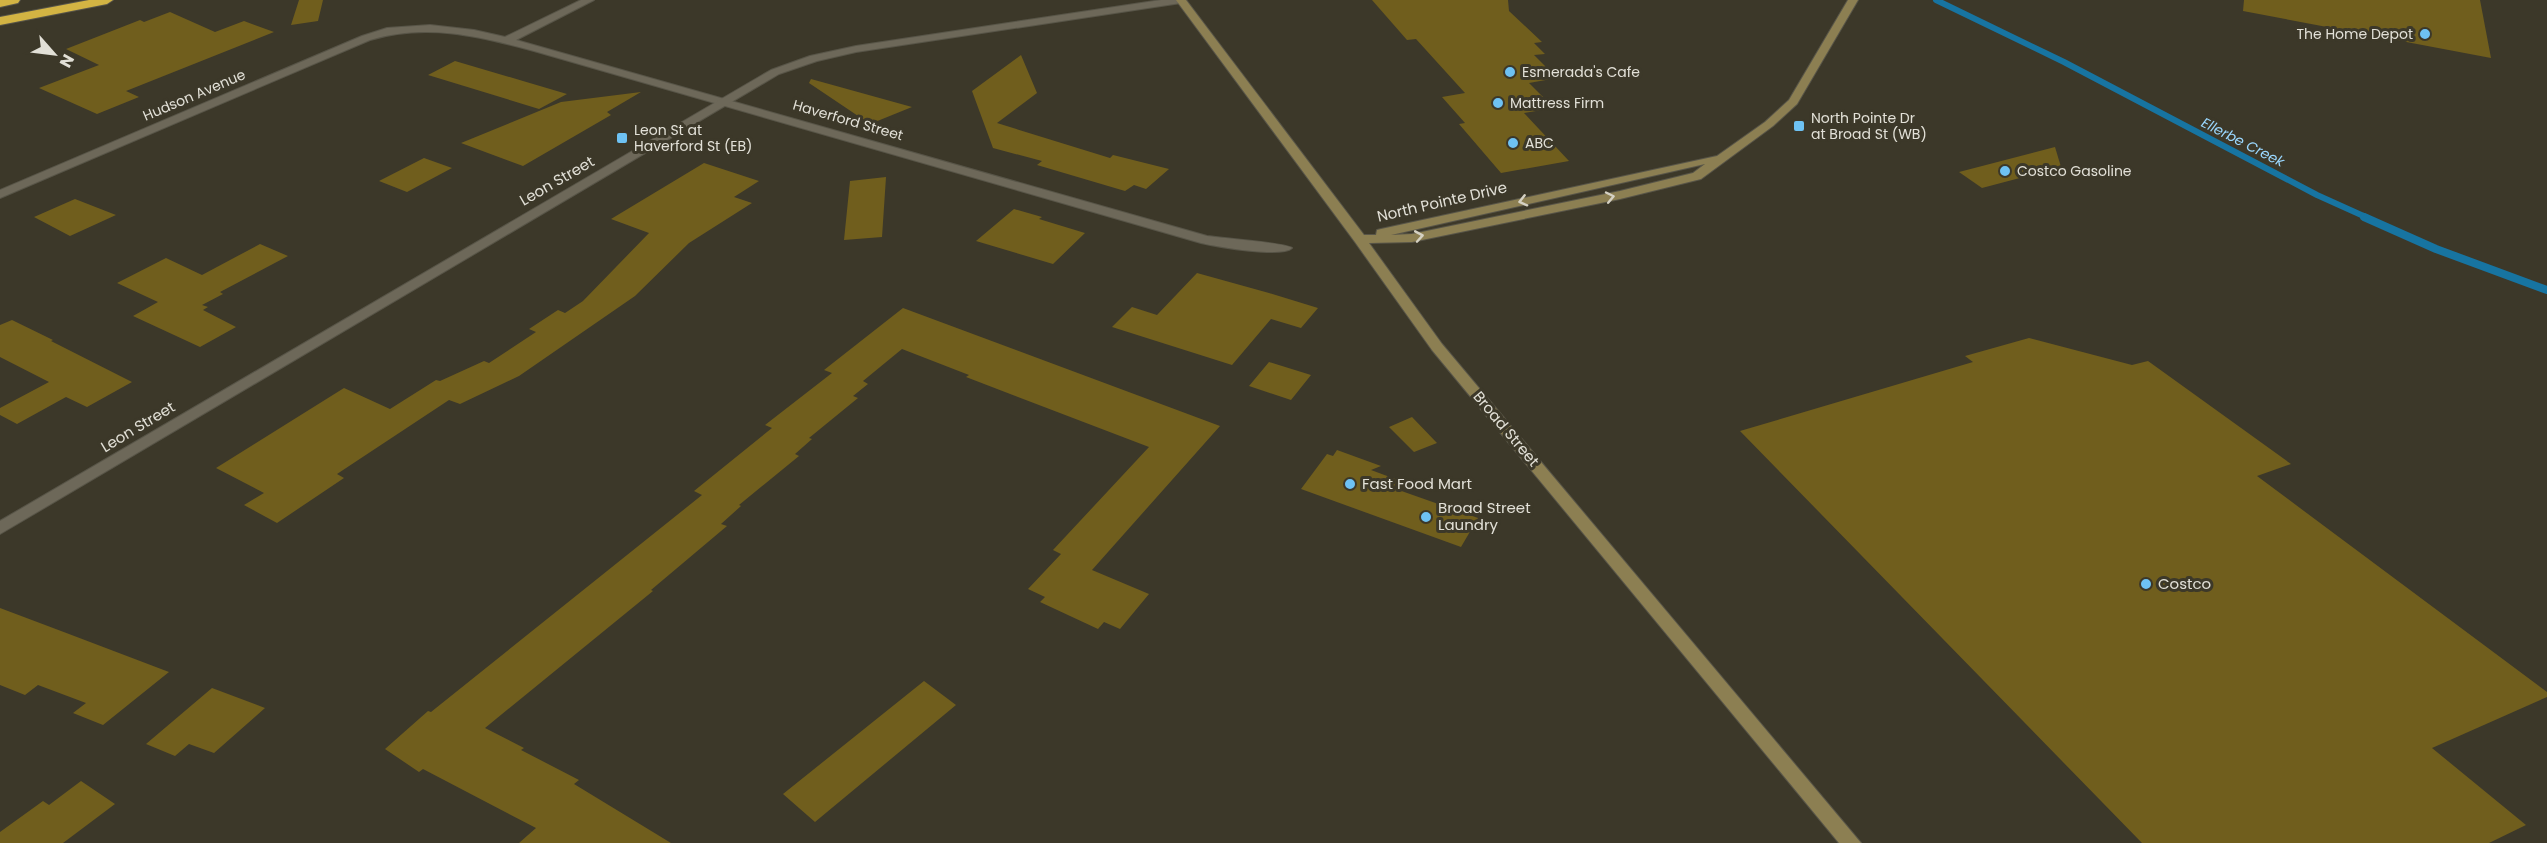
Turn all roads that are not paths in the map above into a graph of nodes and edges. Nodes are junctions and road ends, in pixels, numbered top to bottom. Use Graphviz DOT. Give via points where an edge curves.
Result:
graph roads {
  1 [pos="14,0"];
  2 [pos="107,0"];
  3 [pos="589,0"];
  4 [pos="1181,0"];
  5 [pos="1853,0"];
  6 [pos="0,3"];
  7 [pos="0,21"];
  8 [pos="401,27"];
  9 [pos="506,41"];
  10 [pos="724,102"];
  11 [pos="0,194"];
  12 [pos="1360,239"];
  13 [pos="1286,248"];
  14 [pos="3,523"];
  15 [pos="1851,843"];
  1 -- 6 [label="highway"];
  2 -- 7 [label="highway"];
  3 -- 9 [label="street"];
  4 -- 10 [label="street, Leon Street" via="814,58 775,72"];
  4 -- 12 [label="main road, Broad Street"];
  5 -- 12 [label="main road, North Pointe Drive" via="1793,102 1721,157"];
  8 -- 9 [label="street, Haverford Street" via="420,26"];
  8 -- 11 [label="street, Hudson Avenue" via="366,38"];
  9 -- 10 [label="street, Haverford Street"];
  10 -- 13 [label="street, Haverford Street" via="1206,240"];
  10 -- 14 [label="street, Leon Street"];
  12 -- 15 [label="main road, Broad Street" via="1437,347"];
}
